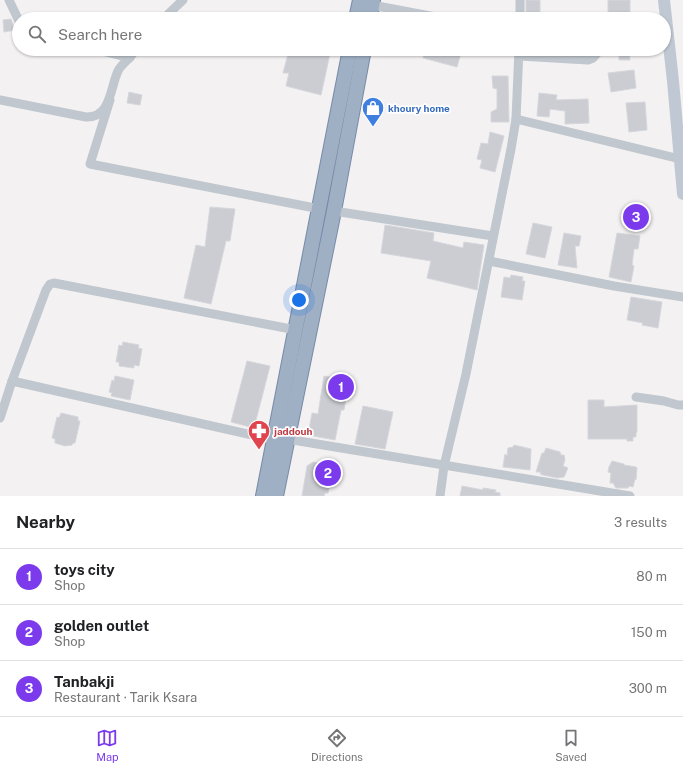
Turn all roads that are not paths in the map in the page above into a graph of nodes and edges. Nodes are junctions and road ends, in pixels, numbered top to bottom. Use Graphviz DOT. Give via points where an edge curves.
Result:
graph roads {
  1 [pos="9,0"];
  2 [pos="183,0"];
  3 [pos="520,0"];
  4 [pos="664,0"];
  5 [pos="371,1"];
  6 [pos="15,12"];
  7 [pos="170,12"];
  8 [pos="362,12"];
  9 [pos="370,12"];
  10 [pos="417,12"];
  11 [pos="520,12"];
  12 [pos="665,12"];
  13 [pos="122,56"];
  14 [pos="349,56"];
  15 [pos="363,56"];
  16 [pos="519,56"];
  17 [pos="554,56"];
  18 [pos="595,56"];
  19 [pos="670,56"];
  20 [pos="130,58"];
  21 [pos="0,100"];
  22 [pos="110,100"];
  23 [pos="516,119"];
  24 [pos="681,166"];
  25 [pos="683,194"];
  26 [pos="320,209"];
  27 [pos="334,211"];
  28 [pos="493,236"];
  29 [pos="489,261"];
  30 [pos="683,297"];
  31 [pos="296,330"];
  32 [pos="12,381"];
  33 [pos="636,397"];
  34 [pos="683,405"];
  35 [pos="0,418"];
  36 [pos="280,440"];
  37 [pos="444,466"];
  38 [pos="263,496"];
  39 [pos="276,496"];
  40 [pos="440,496"];
  41 [pos="630,496"];
  1 -- 6 [label="street"];
  2 -- 7 [label="street"];
  3 -- 11 [label="street"];
  4 -- 12 [label="main road"];
  5 -- 8 [label="highway"];
  5 -- 9 [label="highway"];
  5 -- 10 [label="street"];
  13 -- 20 [label="street"];
  14 -- 26 [label="highway"];
  15 -- 27 [label="highway"];
  16 -- 23 [label="street"];
  17 -- 18 [label="street" via="588,60"];
  19 -- 24 [label="main road"];
  20 -- 22 [label="street" via="118,72"];
  21 -- 22 [label="street" via="92,117 99,114"];
  22 -- 26 [label="street" via="90,164"];
  23 -- 24 [label="street"];
  23 -- 28 [label="street"];
  24 -- 25 [label="main road"];
  26 -- 31 [label="highway"];
  27 -- 28 [label="street"];
  27 -- 36 [label="highway"];
  28 -- 29 [label="street"];
  29 -- 30 [label="street"];
  29 -- 37 [label="street"];
  31 -- 32 [label="street" via="54,283 46,290"];
  31 -- 36 [label="highway"];
  32 -- 35 [label="street"];
  32 -- 36 [label="street"];
  33 -- 34 [label="street"];
  36 -- 37 [label="street"];
  36 -- 38 [label="highway"];
  36 -- 39 [label="highway"];
  37 -- 40 [label="street"];
  37 -- 41 [label="street"];
}
